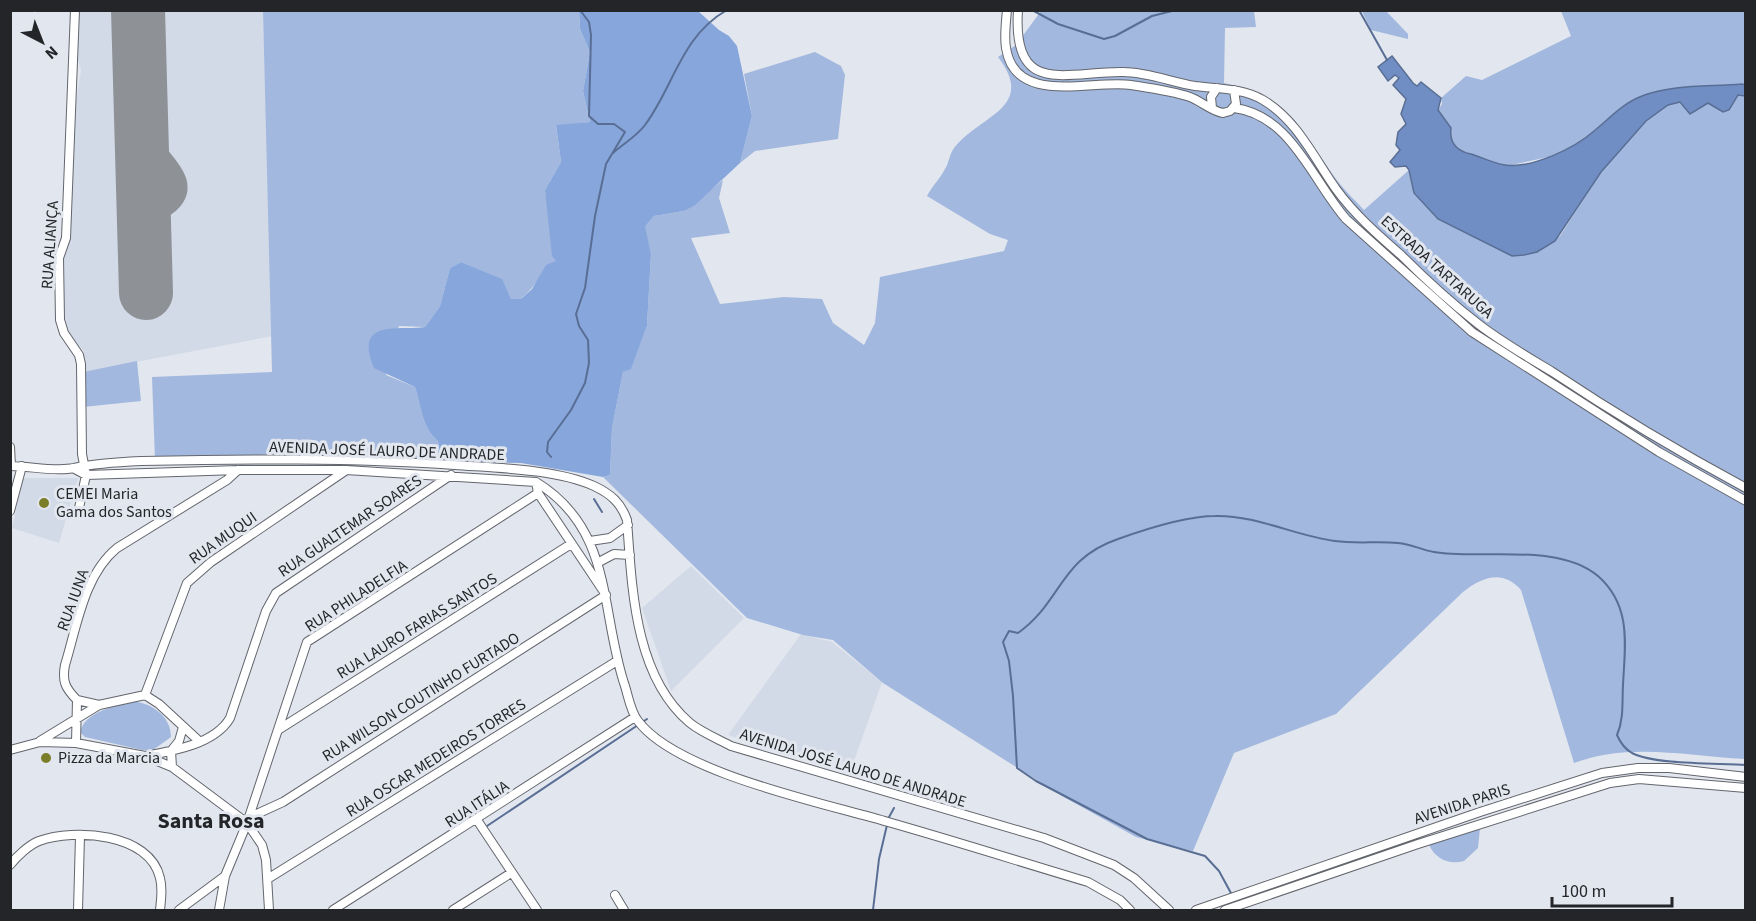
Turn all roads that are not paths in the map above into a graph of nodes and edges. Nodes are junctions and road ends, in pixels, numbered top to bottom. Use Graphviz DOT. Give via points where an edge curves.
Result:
graph roads {
  1 [pos="75,10"];
  2 [pos="1007,10"];
  3 [pos="1018,10"];
  4 [pos="1217,88"];
  5 [pos="1234,90"];
  6 [pos="1212,108"];
  7 [pos="1234,108"];
  8 [pos="10,447"];
  9 [pos="84,464"];
  10 [pos="11,466"];
  11 [pos="22,466"];
  12 [pos="74,468"];
  13 [pos="238,470"];
  14 [pos="346,470"];
  15 [pos="86,475"];
  16 [pos="451,475"];
  17 [pos="536,482"];
  18 [pos="1746,488"];
  19 [pos="538,493"];
  20 [pos="1746,501"];
  21 [pos="79,508"];
  22 [pos="10,511"];
  23 [pos="628,525"];
  24 [pos="590,541"];
  25 [pos="571,544"];
  26 [pos="630,555"];
  27 [pos="599,562"];
  28 [pos="606,595"];
  29 [pos="617,661"];
  30 [pos="145,695"];
  31 [pos="77,700"];
  32 [pos="99,705"];
  33 [pos="636,719"];
  34 [pos="76,721"];
  35 [pos="183,728"];
  36 [pos="278,730"];
  37 [pos="199,741"];
  38 [pos="40,742"];
  39 [pos="76,743"];
  40 [pos="10,750"];
  41 [pos="171,751"];
  42 [pos="145,756"];
  43 [pos="172,767"];
  44 [pos="1746,777"];
  45 [pos="1746,788"];
  46 [pos="247,820"];
  47 [pos="477,820"];
  48 [pos="80,836"];
  49 [pos="10,865"];
  50 [pos="511,873"];
  51 [pos="225,876"];
  52 [pos="269,878"];
  53 [pos="615,895"];
  54 [pos="78,910"];
  55 [pos="160,910"];
  56 [pos="179,910"];
  57 [pos="219,910"];
  58 [pos="269,910"];
  59 [pos="333,910"];
  60 [pos="453,910"];
  61 [pos="537,910"];
  62 [pos="624,910"];
  63 [pos="1130,910"];
  64 [pos="1169,910"];
  65 [pos="1196,910"];
  66 [pos="1226,910"];
  1 -- 9 [label="street, RUA ALIANÇA" via="66,238 59,258 60,321 81,364"];
  2 -- 6 [label="street" via="1006,48 1014,66 1029,80 1057,88 1134,86 1188,96"];
  3 -- 4 [label="street" via="1017,38 1021,50 1031,66 1047,74 1122,72"];
  4 -- 5 [label="street"];
  4 -- 6 [label="street" via="1211,97"];
  5 -- 7 [label="street"];
  5 -- 18 [label="street, ESTRADA TARTARUGA" via="1261,99 1288,120 1355,211 1478,325 1624,419"];
  6 -- 7 [label="street" via="1222,114"];
  7 -- 20 [label="street, ESTRADA TARTARUGA" via="1263,116 1278,127 1346,219 1472,332 1659,452"];
  8 -- 10 [label="street"];
  9 -- 12 [label="street, AVENIDA JOSÉ LAURO DE ANDRADE"];
  9 -- 15 [label="street, RUA ALIANÇA"];
  9 -- 23 [label="street, AVENIDA JOSÉ LAURO DE ANDRADE" via="266,460 406,462 523,470 594,486 617,499"];
  10 -- 11 [label="street, AVENIDA JOSÉ LAURO DE ANDRADE"];
  11 -- 12 [label="street, AVENIDA JOSÉ LAURO DE ANDRADE"];
  11 -- 22 [label="street"];
  12 -- 15 [label="street, AVENIDA JOSÉ LAURO DE ANDRADE"];
  13 -- 14 [label="street, AVENIDA JOSÉ LAURO DE ANDRADE"];
  13 -- 15 [label="street, AVENIDA JOSÉ LAURO DE ANDRADE"];
  13 -- 31 [label="street, RUA IUNA" via="103,560 91,581 65,665 66,689"];
  14 -- 16 [label="street, AVENIDA JOSÉ LAURO DE ANDRADE"];
  14 -- 30 [label="street, RUA MUQUI" via="211,562 187,583"];
  15 -- 21 [label="street"];
  16 -- 17 [label="street, AVENIDA JOSÉ LAURO DE ANDRADE"];
  16 -- 37 [label="street, RUA GUALTEMAR SOARES" via="276,592 230,718 219,732"];
  17 -- 19 [label="street"];
  17 -- 24 [label="street" via="569,511"];
  19 -- 25 [label="street"];
  19 -- 36 [label="street, RUA PHILADELFIA" via="307,642"];
  23 -- 24 [label="street" via="610,538"];
  23 -- 26 [label="street, AVENIDA JOSÉ LAURO DE ANDRADE"];
  24 -- 27 [label="street"];
  25 -- 28 [label="street"];
  25 -- 36 [label="street, RUA LAURO FARIAS SANTOS"];
  26 -- 27 [label="street" via="614,554"];
  26 -- 64 [label="street, AVENIDA JOSÉ LAURO DE ANDRADE" via="641,640 665,692 691,724 731,746 1044,838 1114,865"];
  27 -- 28 [label="street"];
  28 -- 29 [label="street"];
  28 -- 46 [label="street, RUA WILSON COUTINHO FURTADO" via="283,802"];
  29 -- 33 [label="street"];
  29 -- 52 [label="street, RUA OSCAR MEDEIROS TORRES"];
  30 -- 32 [label="street"];
  30 -- 35 [label="street"];
  31 -- 32 [label="street"];
  31 -- 34 [label="street"];
  32 -- 34 [label="street"];
  33 -- 47 [label="street, RUA ITÁLIA"];
  33 -- 63 [label="street" via="679,755 747,781 1088,882"];
  34 -- 38 [label="street"];
  34 -- 39 [label="street"];
  35 -- 37 [label="street"];
  35 -- 41 [label="street"];
  36 -- 46 [label="street, RUA PHILADELFIA"];
  37 -- 41 [label="street, RUA GUALTEMAR SOARES"];
  38 -- 39 [label="street"];
  38 -- 40 [label="street"];
  39 -- 42 [label="street"];
  41 -- 42 [label="street, RUA GUALTEMAR SOARES"];
  41 -- 43 [label="street"];
  42 -- 43 [label="street"];
  43 -- 46 [label="street"];
  44 -- 65 [label="street, AVENIDA PARIS" via="1638,768 1602,773"];
  45 -- 66 [label="street, AVENIDA PARIS" via="1639,778 1610,783"];
  46 -- 51 [label="street, RUA PHILADELFIA"];
  46 -- 52 [label="street" via="261,845"];
  47 -- 50 [label="street"];
  47 -- 59 [label="street, RUA ITÁLIA"];
  48 -- 49 [label="street" via="39,841"];
  48 -- 54 [label="street"];
  48 -- 55 [label="street" via="120,839 139,848 160,876"];
  50 -- 60 [label="street"];
  50 -- 61 [label="street"];
  51 -- 56 [label="street"];
  51 -- 57 [label="street, RUA PHILADELFIA"];
  52 -- 58 [label="street"];
  53 -- 62 [label="street"];
}
